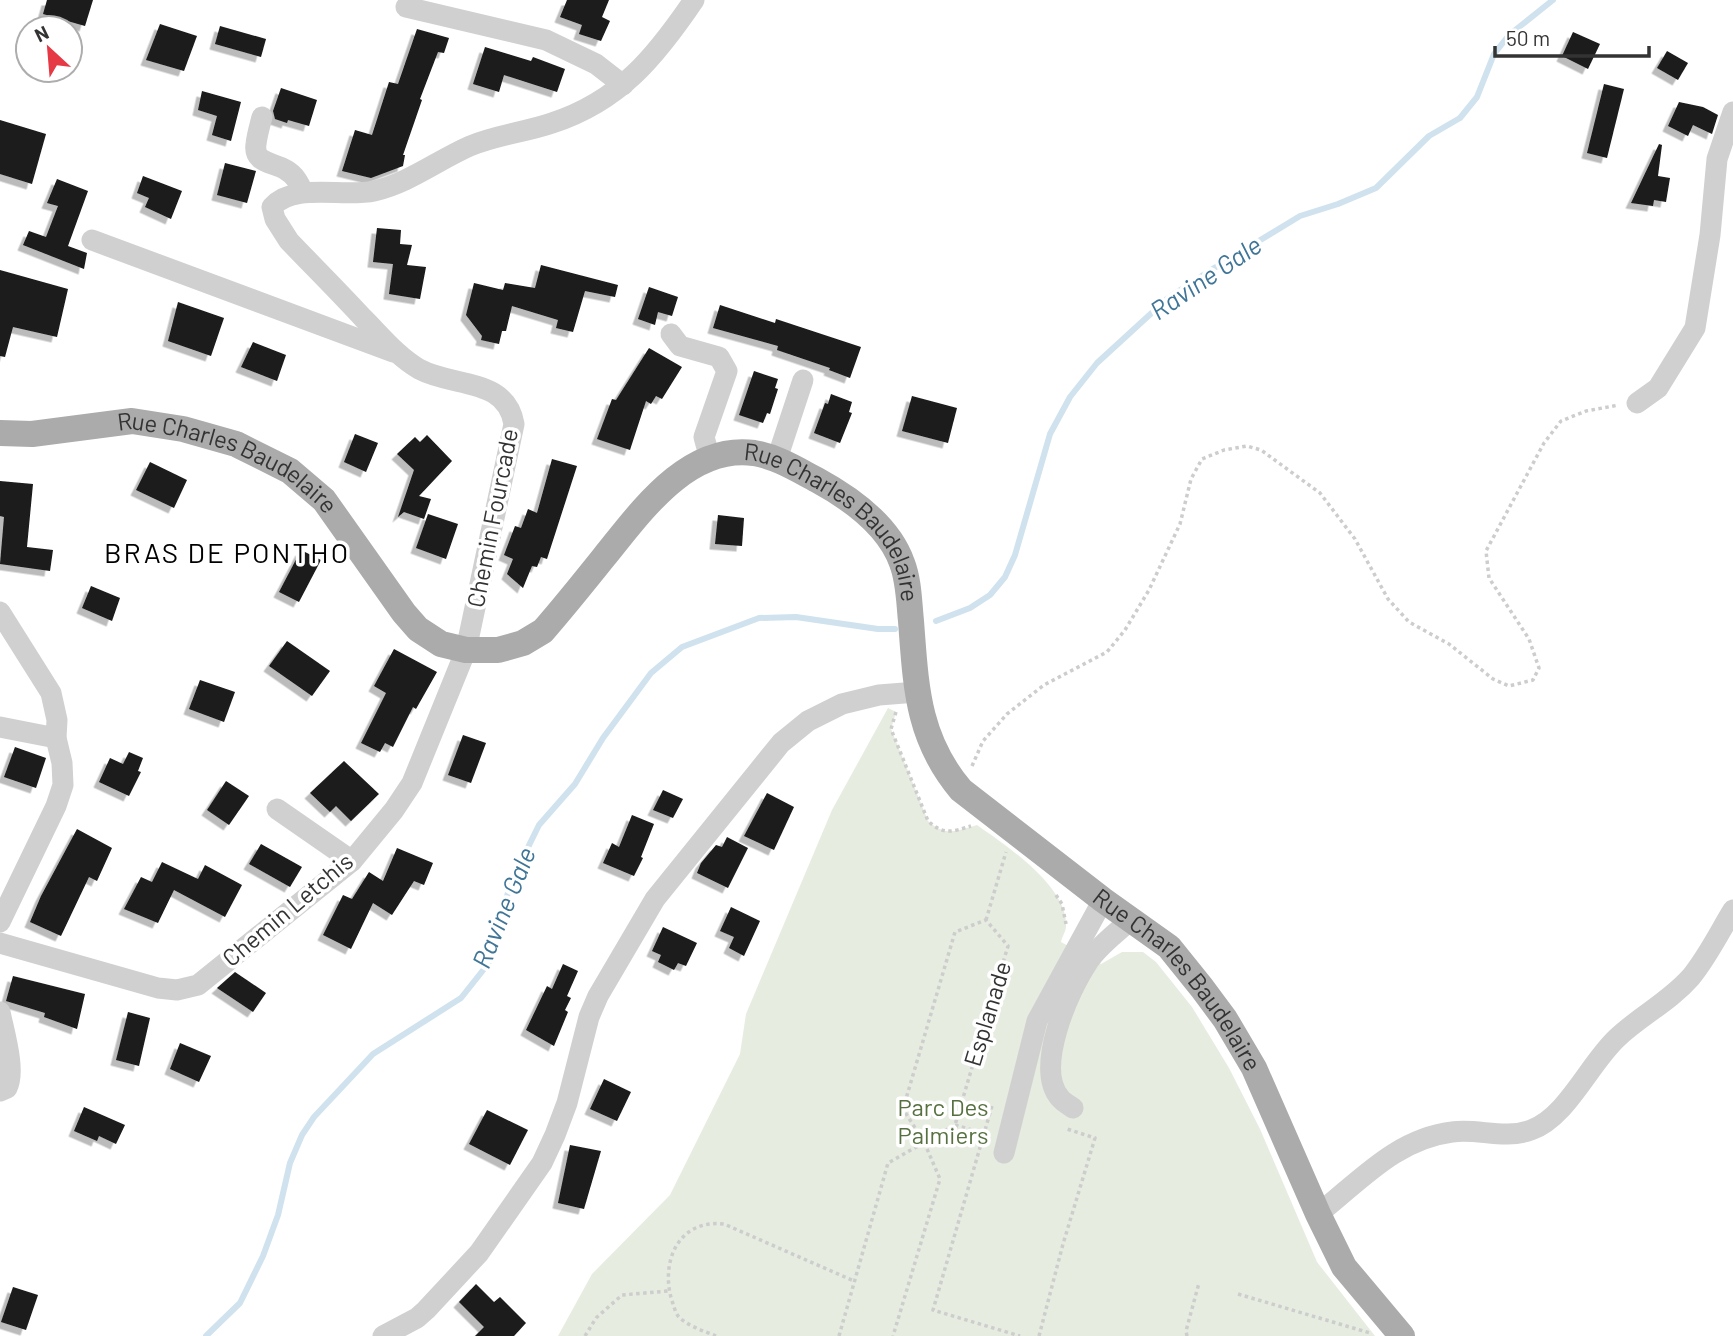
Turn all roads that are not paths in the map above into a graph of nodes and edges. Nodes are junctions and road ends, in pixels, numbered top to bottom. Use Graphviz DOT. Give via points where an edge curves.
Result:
graph roads {
  1 [pos="694,0"];
  2 [pos="406,7"];
  3 [pos="624,85"];
  4 [pos="1733,112"];
  5 [pos="262,117"];
  6 [pos="303,192"];
  7 [pos="92,240"];
  8 [pos="671,334"];
  9 [pos="398,354"];
  10 [pos="803,380"];
  11 [pos="1637,403"];
  12 [pos="0,433"];
  13 [pos="710,459"];
  14 [pos="777,459"];
  15 [pos="0,612"];
  16 [pos="466,650"];
  17 [pos="917,692"];
  18 [pos="0,727"];
  19 [pos="56,738"];
  20 [pos="277,809"];
  21 [pos="352,861"];
  22 [pos="1103,900"];
  23 [pos="1733,909"];
  24 [pos="1130,920"];
  25 [pos="0,922"];
  26 [pos="0,943"];
  27 [pos="0,1012"];
  28 [pos="0,1091"];
  29 [pos="1073,1108"];
  30 [pos="1006,1146"];
  31 [pos="1318,1214"];
  32 [pos="383,1336"];
  33 [pos="1402,1336"];
  1 -- 3 [label="street, Chemin Fourcade" via="668,38"];
  2 -- 3 [label="street" via="546,40 596,64"];
  3 -- 6 [label="street, Chemin Fourcade" via="571,116 474,144 394,185 354,194"];
  4 -- 11 [label="street" via="1717,159 1695,328 1658,388"];
  5 -- 6 [label="street" via="255,146 258,155 264,162 286,169"];
  6 -- 9 [label="street, Chemin Fourcade" via="272,207 281,231"];
  7 -- 9 [label="street"];
  8 -- 13 [label="street" via="680,346 719,357 727,372 704,437"];
  9 -- 16 [label="street, Chemin Fourcade" via="420,369 491,390 512,412 514,424"];
  10 -- 14 [label="street"];
  12 -- 16 [label="main road, Rue Charles Baudelaire" via="32,434 132,421 236,444 289,471 324,500 418,629 441,644"];
  13 -- 14 [label="main road, Rue Charles Baudelaire" via="752,453"];
  13 -- 16 [label="main road, Rue Charles Baudelaire" via="667,485 543,631 498,650"];
  14 -- 17 [label="main road, Rue Charles Baudelaire" via="840,493 878,524 902,562"];
  15 -- 19 [label="street" via="51,693"];
  16 -- 21 [label="street, Chemin Letchis" via="412,783"];
  17 -- 22 [label="main road, Rue Charles Baudelaire" via="928,737 944,770 961,790"];
  17 -- 32 [label="street" via="842,704 808,721 781,743 654,899 598,996 567,1103 542,1163 480,1252 417,1318"];
  18 -- 19 [label="street"];
  19 -- 25 [label="street" via="63,785"];
  20 -- 21 [label="street"];
  21 -- 26 [label="street, Chemin Letchis" via="198,985 177,990"];
  22 -- 24 [label="main road, Rue Charles Baudelaire"];
  22 -- 30 [label="street" via="1037,1021"];
  23 -- 31 [label="street" via="1692,975 1617,1038 1548,1120 1513,1135 1455,1131 1414,1142 1377,1163"];
  24 -- 29 [label="street" via="1090,958 1060,1017 1050,1064 1053,1086"];
  24 -- 31 [label="main road, Rue Charles Baudelaire" via="1169,947 1225,1019 1254,1068"];
  27 -- 28 [label="street" via="11,1080"];
  31 -- 33 [label="main road, Rue Charles Baudelaire" via="1344,1267"];
}
